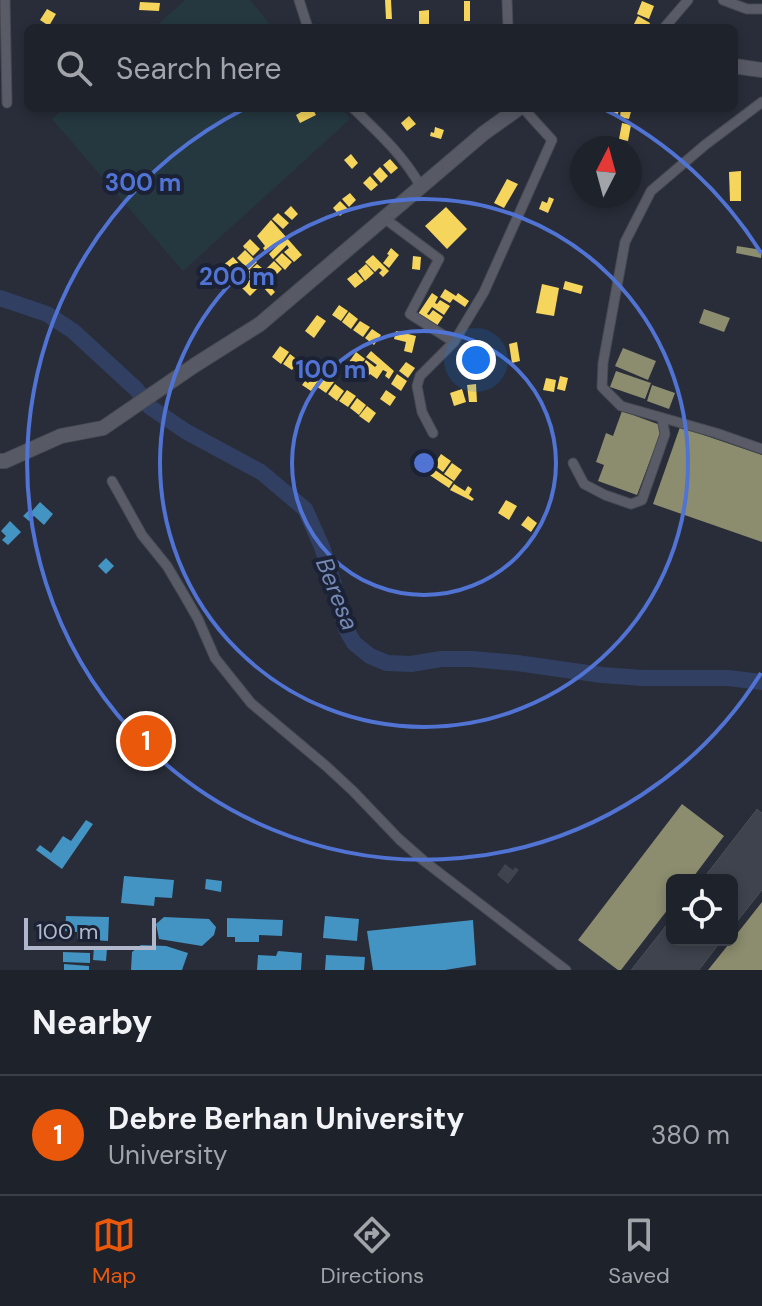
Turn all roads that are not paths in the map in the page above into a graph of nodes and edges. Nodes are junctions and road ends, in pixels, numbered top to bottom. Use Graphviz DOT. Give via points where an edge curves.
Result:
graph roads {
  1 [pos="5,0"];
  2 [pos="299,0"];
  3 [pos="507,0"];
  4 [pos="688,0"];
  5 [pos="723,0"];
  6 [pos="762,9"];
  7 [pos="307,24"];
  8 [pos="508,24"];
  9 [pos="667,24"];
  10 [pos="738,67"];
  11 [pos="762,70"];
  12 [pos="762,102"];
  13 [pos="7,103"];
  14 [pos="357,112"];
  15 [pos="515,112"];
  16 [pos="525,112"];
  17 [pos="421,187"];
  18 [pos="384,218"];
  19 [pos="454,342"];
  20 [pos="662,418"];
  21 [pos="433,433"];
  22 [pos="762,449"];
  23 [pos="2,462"];
  24 [pos="573,463"];
  25 [pos="112,481"];
  26 [pos="566,970"];
  1 -- 13 [label="street"];
  2 -- 7 [label="street"];
  3 -- 8 [label="street"];
  4 -- 9 [label="street"];
  5 -- 6 [label="street"];
  10 -- 11 [label="main road"];
  12 -- 20 [label="street" via="651,191 625,242 602,387 621,406"];
  14 -- 17 [label="street" via="392,146"];
  15 -- 17 [label="main road"];
  16 -- 19 [label="street" via="552,140 484,292"];
  17 -- 18 [label="main road"];
  18 -- 19 [label="street" via="439,259 410,314"];
  18 -- 23 [label="main road" via="260,324 103,428 61,436"];
  19 -- 21 [label="street" via="420,376 417,386"];
  20 -- 22 [label="street"];
  20 -- 24 [label="street" via="665,434 642,500 631,504 584,484"];
  25 -- 26 [label="street" via="183,593 215,658 251,703 424,861"];
}
